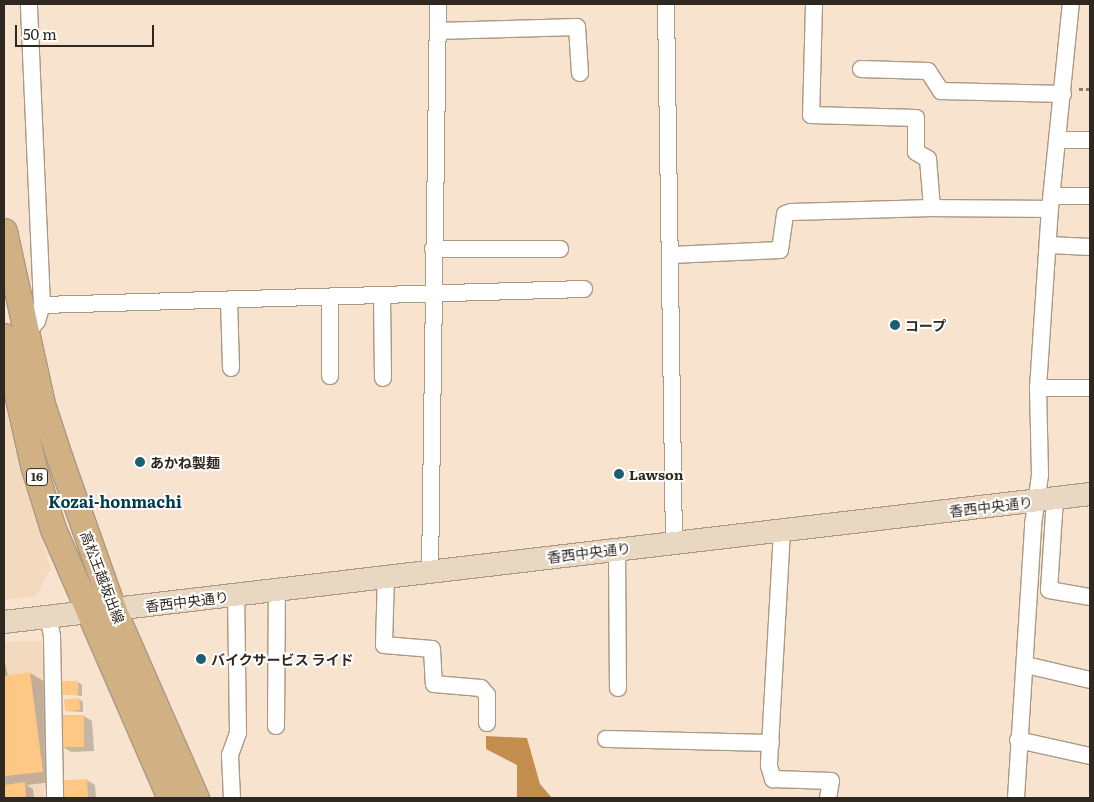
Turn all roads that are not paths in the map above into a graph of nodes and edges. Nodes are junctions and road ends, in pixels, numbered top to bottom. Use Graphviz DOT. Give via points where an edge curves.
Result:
graph roads {
  1 [pos="29,4"];
  2 [pos="438,4"];
  3 [pos="666,4"];
  4 [pos="814,4"];
  5 [pos="1071,4"];
  6 [pos="438,31"];
  7 [pos="861,69"];
  8 [pos="580,73"];
  9 [pos="1063,94"];
  10 [pos="1058,140"];
  11 [pos="1090,140"];
  12 [pos="1090,196"];
  13 [pos="1052,203"];
  14 [pos="932,208"];
  15 [pos="4,231"];
  16 [pos="1049,245"];
  17 [pos="1090,247"];
  18 [pos="433,249"];
  19 [pos="560,249"];
  20 [pos="671,255"];
  21 [pos="584,289"];
  22 [pos="436,294"];
  23 [pos="382,296"];
  24 [pos="330,298"];
  25 [pos="229,300"];
  26 [pos="42,305"];
  27 [pos="12,339"];
  28 [pos="231,368"];
  29 [pos="330,376"];
  30 [pos="383,378"];
  31 [pos="1038,388"];
  32 [pos="1090,388"];
  33 [pos="1089,496"];
  34 [pos="1046,500"];
  35 [pos="782,531"];
  36 [pos="674,542"];
  37 [pos="617,549"];
  38 [pos="430,572"];
  39 [pos="386,576"];
  40 [pos="276,590"];
  41 [pos="236,595"];
  42 [pos="1090,597"];
  43 [pos="113,609"];
  44 [pos="87,612"];
  45 [pos="48,617"];
  46 [pos="4,622"];
  47 [pos="1026,665"];
  48 [pos="1090,680"];
  49 [pos="618,688"];
  50 [pos="486,723"];
  51 [pos="276,726"];
  52 [pos="606,739"];
  53 [pos="1018,740"];
  54 [pos="771,743"];
  55 [pos="1090,756"];
  56 [pos="172,781"];
  57 [pos="55,798"];
  58 [pos="196,798"];
  59 [pos="232,798"];
  60 [pos="828,798"];
  61 [pos="1016,798"];
  1 -- 26 [label="street"];
  2 -- 6 [label="street"];
  3 -- 20 [label="street"];
  4 -- 14 [label="street" via="811,115 916,118 916,152 928,159"];
  5 -- 9 [label="street"];
  6 -- 8 [label="street" via="577,27"];
  6 -- 18 [label="street"];
  7 -- 9 [label="street" via="928,71 941,91"];
  9 -- 10 [label="street"];
  10 -- 11 [label="street"];
  10 -- 13 [label="street"];
  12 -- 13 [label="street"];
  13 -- 14 [label="street"];
  13 -- 16 [label="street"];
  14 -- 20 [label="street" via="791,212 785,214 780,250"];
  15 -- 27 [label="main road, 高松王越坂出線 / 16"];
  16 -- 17 [label="street"];
  16 -- 31 [label="street"];
  18 -- 19 [label="street"];
  18 -- 22 [label="street"];
  20 -- 36 [label="street"];
  21 -- 22 [label="street"];
  22 -- 23 [label="street"];
  22 -- 38 [label="street"];
  23 -- 24 [label="street"];
  23 -- 30 [label="street"];
  24 -- 25 [label="street"];
  24 -- 29 [label="street"];
  25 -- 26 [label="street"];
  25 -- 28 [label="street"];
  26 -- 27 [label="street" via="37,321"];
  27 -- 43 [label="main road, 高松王越坂出線 / 16" via="48,422"];
  27 -- 44 [label="main road, 高松王越坂出線 / 16" via="33,465 53,530"];
  31 -- 32 [label="street"];
  31 -- 34 [label="street" via="1040,474"];
  33 -- 34 [label="street, 香西中央通り"];
  34 -- 35 [label="street, 香西中央通り"];
  34 -- 42 [label="street" via="1049,590"];
  34 -- 47 [label="street"];
  35 -- 36 [label="street, 香西中央通り"];
  35 -- 54 [label="street"];
  36 -- 37 [label="street, 香西中央通り"];
  37 -- 38 [label="street, 香西中央通り"];
  37 -- 49 [label="street"];
  38 -- 39 [label="street, 香西中央通り"];
  39 -- 40 [label="street, 香西中央通り"];
  39 -- 50 [label="street" via="384,645 432,650 434,684 481,688 487,695"];
  40 -- 41 [label="street, 香西中央通り"];
  40 -- 51 [label="street"];
  41 -- 43 [label="street, 香西中央通り"];
  41 -- 59 [label="street" via="238,733 230,755"];
  43 -- 44 [label="street, 香西中央通り"];
  43 -- 56 [label="main road, 高松王越坂出線 / 16"];
  44 -- 45 [label="street, 香西中央通り"];
  44 -- 56 [label="main road, 高松王越坂出線 / 16"];
  45 -- 46 [label="street, 香西中央通り"];
  45 -- 57 [label="street" via="52,636"];
  47 -- 48 [label="street"];
  47 -- 53 [label="street"];
  52 -- 54 [label="street"];
  53 -- 55 [label="street"];
  53 -- 61 [label="street"];
  54 -- 60 [label="street" via="769,766 773,779 831,781"];
  56 -- 58 [label="main road, 高松王越坂出線 / 16"];
}
